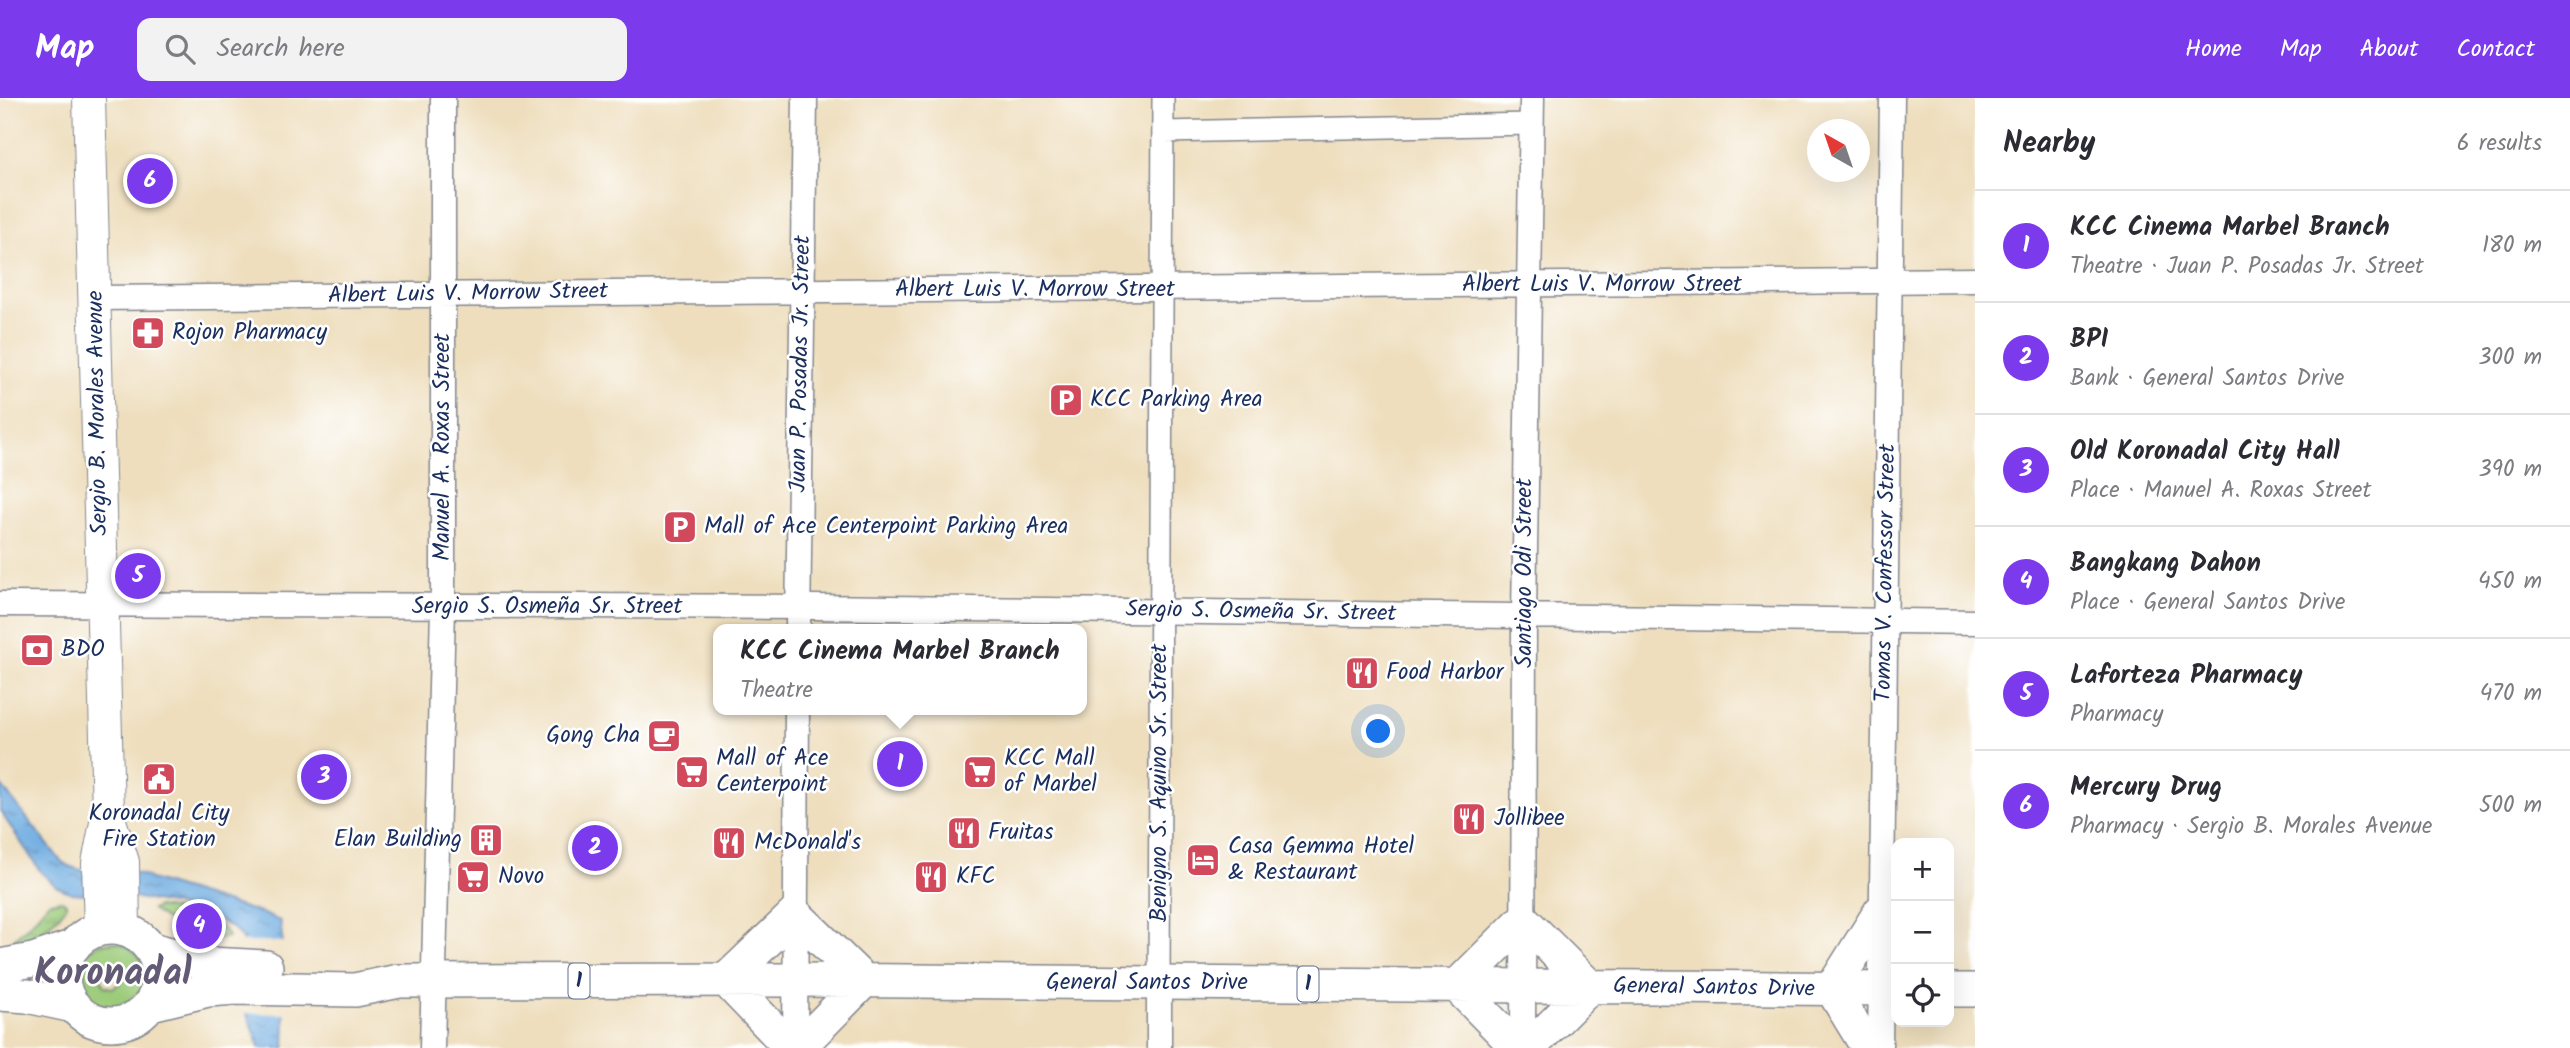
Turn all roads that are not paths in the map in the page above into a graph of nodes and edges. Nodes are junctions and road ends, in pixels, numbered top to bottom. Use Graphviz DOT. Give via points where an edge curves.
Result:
graph roads {
  1 [pos="89,98"];
  2 [pos="443,98"];
  3 [pos="805,98"];
  4 [pos="1163,98"];
  5 [pos="1532,98"];
  6 [pos="1892,98"];
  7 [pos="1531,124"];
  8 [pos="1164,132"];
  9 [pos="1975,280"];
  10 [pos="1890,282"];
  11 [pos="1527,285"];
  12 [pos="802,290"];
  13 [pos="1162,290"];
  14 [pos="443,294"];
  15 [pos="95,298"];
  16 [pos="0,604"];
  17 [pos="102,604"];
  18 [pos="443,607"];
  19 [pos="1161,611"];
  20 [pos="1524,615"];
  21 [pos="798,618"];
  22 [pos="1885,620"];
  23 [pos="1975,622"];
  24 [pos="797,715"];
  25 [pos="795,914"];
  26 [pos="1523,920"];
  27 [pos="104,923"];
  28 [pos="1888,925"];
  29 [pos="151,949"];
  30 [pos="0,966"];
  31 [pos="236,977"];
  32 [pos="726,980"];
  33 [pos="796,980"];
  34 [pos="432,981"];
  35 [pos="864,981"];
  36 [pos="1159,983"];
  37 [pos="1457,986"];
  38 [pos="1524,986"];
  39 [pos="1590,986"];
  40 [pos="1832,989"];
  41 [pos="1888,989"];
  42 [pos="1954,990"];
  43 [pos="1975,990"];
  44 [pos="0,994"];
  45 [pos="136,1023"];
  46 [pos="86,1024"];
  47 [pos="432,1048"];
  48 [pos="795,1048"];
  49 [pos="1159,1048"];
  50 [pos="1523,1048"];
  51 [pos="1868,1048"];
  52 [pos="1880,1048"];
  1 -- 15 [label="main road, Sergio B. Morales Avenue"];
  2 -- 14 [label="street, Manuel A. Roxas Street"];
  3 -- 12 [label="street, Juan P. Posadas Jr. Street"];
  4 -- 8 [label="street, Benigno S. Aquino Sr. Street"];
  5 -- 7 [label="street, Santiago Odi Street"];
  6 -- 10 [label="street, Tomas V. Confessor Street"];
  7 -- 8 [label="street"];
  7 -- 11 [label="street, Santiago Odi Street"];
  8 -- 13 [label="street, Benigno S. Aquino Sr. Street"];
  9 -- 10 [label="street, Albert Luis V. Morrow Street"];
  10 -- 11 [label="street, Albert Luis V. Morrow Street"];
  10 -- 22 [label="street, Tomas V. Confessor Street"];
  11 -- 13 [label="street, Albert Luis V. Morrow Street"];
  11 -- 20 [label="street, Santiago Odi Street"];
  12 -- 13 [label="street, Albert Luis V. Morrow Street"];
  12 -- 14 [label="street, Albert Luis V. Morrow Street"];
  12 -- 21 [label="street, Juan P. Posadas Jr. Street"];
  13 -- 19 [label="street, Benigno S. Aquino Sr. Street"];
  14 -- 15 [label="street, Albert Luis V. Morrow Street"];
  14 -- 18 [label="street, Manuel A. Roxas Street"];
  15 -- 17 [label="main road, Sergio B. Morales Avenue"];
  16 -- 17 [label="street, Sergio S. Osmeña Sr. Street"];
  17 -- 18 [label="street, Sergio S. Osmeña Sr. Street"];
  17 -- 27 [label="main road, Sergio B. Morales Avenue" via="111,863"];
  18 -- 21 [label="street, Sergio S. Osmeña Sr. Street"];
  18 -- 34 [label="street, Manuel A. Roxas Street"];
  19 -- 20 [label="street, Sergio S. Osmeña Sr. Street"];
  19 -- 21 [label="street, Sergio S. Osmeña Sr. Street"];
  19 -- 36 [label="street, Benigno S. Aquino Sr. Street"];
  20 -- 22 [label="street, Sergio S. Osmeña Sr. Street"];
  20 -- 26 [label="street, Santiago Odi Street"];
  22 -- 23 [label="street, Sergio S. Osmeña Sr. Street"];
  22 -- 28 [label="street, Tomas V. Confessor Street"];
  24 -- 25 [label="street"];
  25 -- 32 [label="highway"];
  25 -- 33 [label="street"];
  25 -- 35 [label="highway"];
  26 -- 37 [label="highway"];
  26 -- 38 [label="street, Santiago Odi Street"];
  26 -- 39 [label="highway"];
  27 -- 29 [label="highway, 1" via="142,939"];
  27 -- 30 [label="highway" via="33,960"];
  27 -- 46 [label="highway" via="65,962 63,980"];
  28 -- 40 [label="highway"];
  28 -- 41 [label="street, Tomas V. Confessor Street"];
  29 -- 31 [label="highway, General Santos Drive / 1"];
  29 -- 45 [label="highway" via="159,981"];
  31 -- 34 [label="highway, General Santos Drive / 1" via="311,978 355,990 399,981"];
  31 -- 45 [label="highway, General Santos Drive / 1" via="192,992"];
  32 -- 33 [label="highway, General Santos Drive / 1"];
  32 -- 34 [label="highway, General Santos Drive / 1"];
  32 -- 48 [label="highway"];
  33 -- 35 [label="highway, General Santos Drive / 1"];
  33 -- 48 [label="street"];
  34 -- 47 [label="street, Manuel A. Roxas Street"];
  35 -- 36 [label="highway, General Santos Drive / 1"];
  35 -- 48 [label="highway"];
  36 -- 37 [label="highway, General Santos Drive / 1"];
  36 -- 49 [label="street, Benigno S. Aquino Sr. Street"];
  37 -- 38 [label="highway, General Santos Drive / 1"];
  37 -- 50 [label="highway"];
  38 -- 39 [label="highway, General Santos Drive / 1"];
  38 -- 50 [label="street, Santiago Odi Street"];
  39 -- 40 [label="highway, General Santos Drive / 1"];
  39 -- 50 [label="highway"];
  40 -- 41 [label="highway, General Santos Drive / 1"];
  40 -- 51 [label="highway"];
  41 -- 52 [label="street, Tomas V. Confessor Street"];
  42 -- 43 [label="highway"];
  44 -- 46 [label="highway" via="27,996"];
  45 -- 46 [label="highway, 1"];
}
